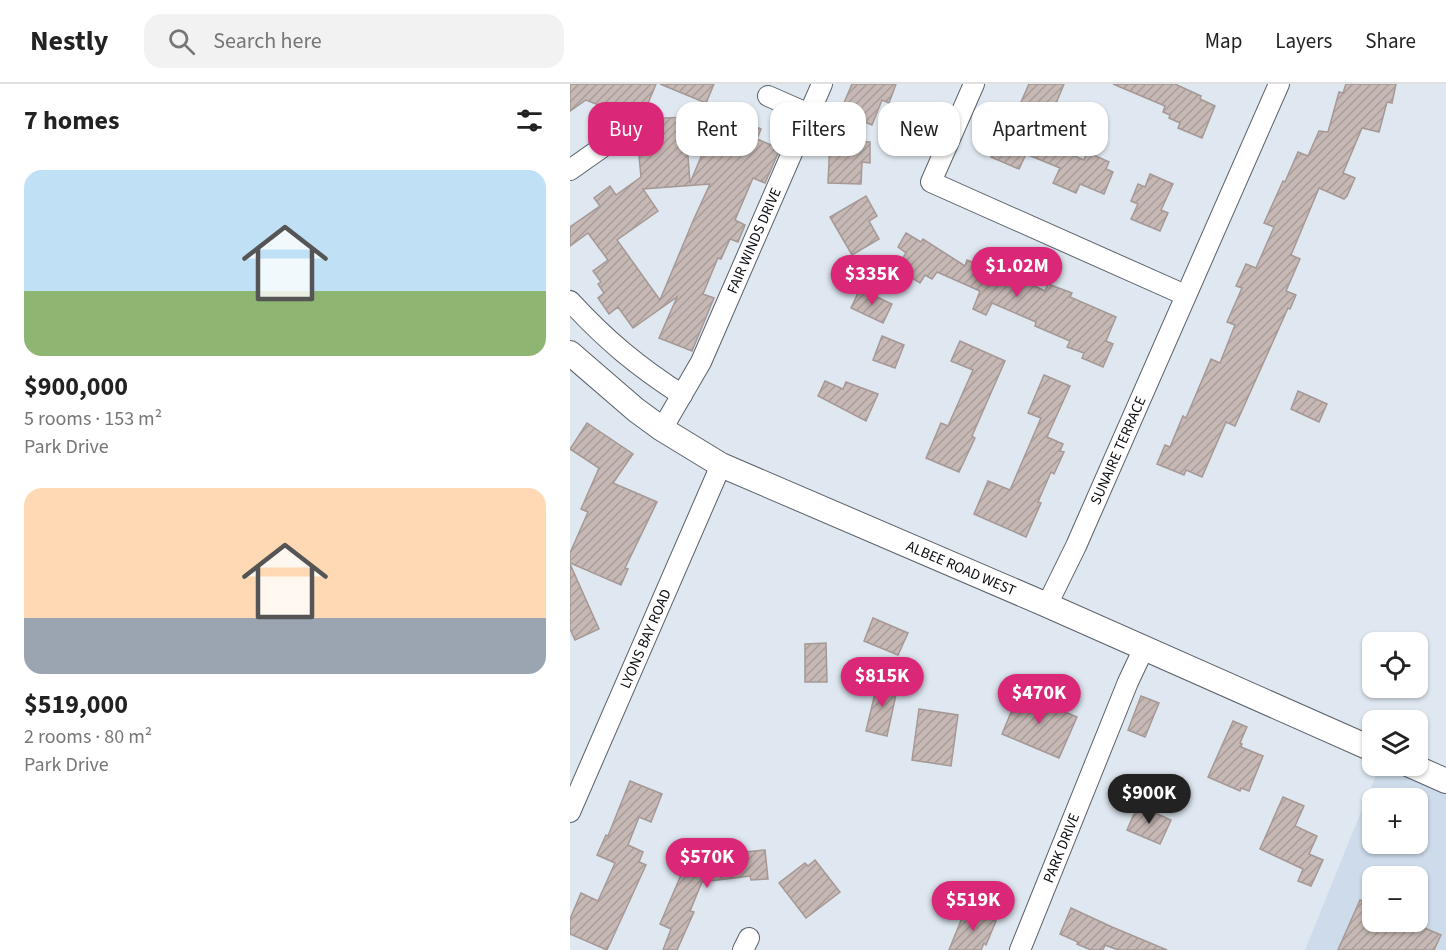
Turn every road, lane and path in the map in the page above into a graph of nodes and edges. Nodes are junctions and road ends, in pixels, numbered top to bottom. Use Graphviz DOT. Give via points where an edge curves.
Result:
graph roads {
  1 [pos="822,84"];
  2 [pos="974,84"];
  3 [pos="1279,84"];
  4 [pos="768,96"];
  5 [pos="782,102"];
  6 [pos="814,102"];
  7 [pos="590,156"];
  8 [pos="791,156"];
  9 [pos="570,170"];
  10 [pos="1185,295"];
  11 [pos="570,302"];
  12 [pos="570,353"];
  13 [pos="682,395"];
  14 [pos="662,429"];
  15 [pos="721,465"];
  16 [pos="1047,605"];
  17 [pos="1144,648"];
  18 [pos="1362,744"];
  19 [pos="1428,773"];
  20 [pos="1446,781"];
  21 [pos="570,812"];
  22 [pos="1020,950"];
  1 -- 6 [label="street, FAIR WINDS DRIVE"];
  2 -- 10 [label="street" via="931,182"];
  3 -- 10 [label="street, SUNAIRE TERRACE"];
  4 -- 5 [label="street"];
  7 -- 9 [label="street"];
  8 -- 13 [label="street, FAIR WINDS DRIVE" via="701,362"];
  10 -- 16 [label="street, SUNAIRE TERRACE"];
  11 -- 13 [label="street" via="612,345"];
  12 -- 14 [label="street, ALBEE ROAD WEST"];
  13 -- 14 [label="street, FAIR WINDS DRIVE"];
  14 -- 15 [label="street, ALBEE ROAD WEST"];
  15 -- 16 [label="street, ALBEE ROAD WEST"];
  15 -- 21 [label="street, LYONS BAY ROAD"];
  16 -- 17 [label="street, ALBEE ROAD WEST"];
  17 -- 18 [label="street, ALBEE ROAD WEST"];
  17 -- 22 [label="street, PARK DRIVE"];
  19 -- 20 [label="street"];
}
